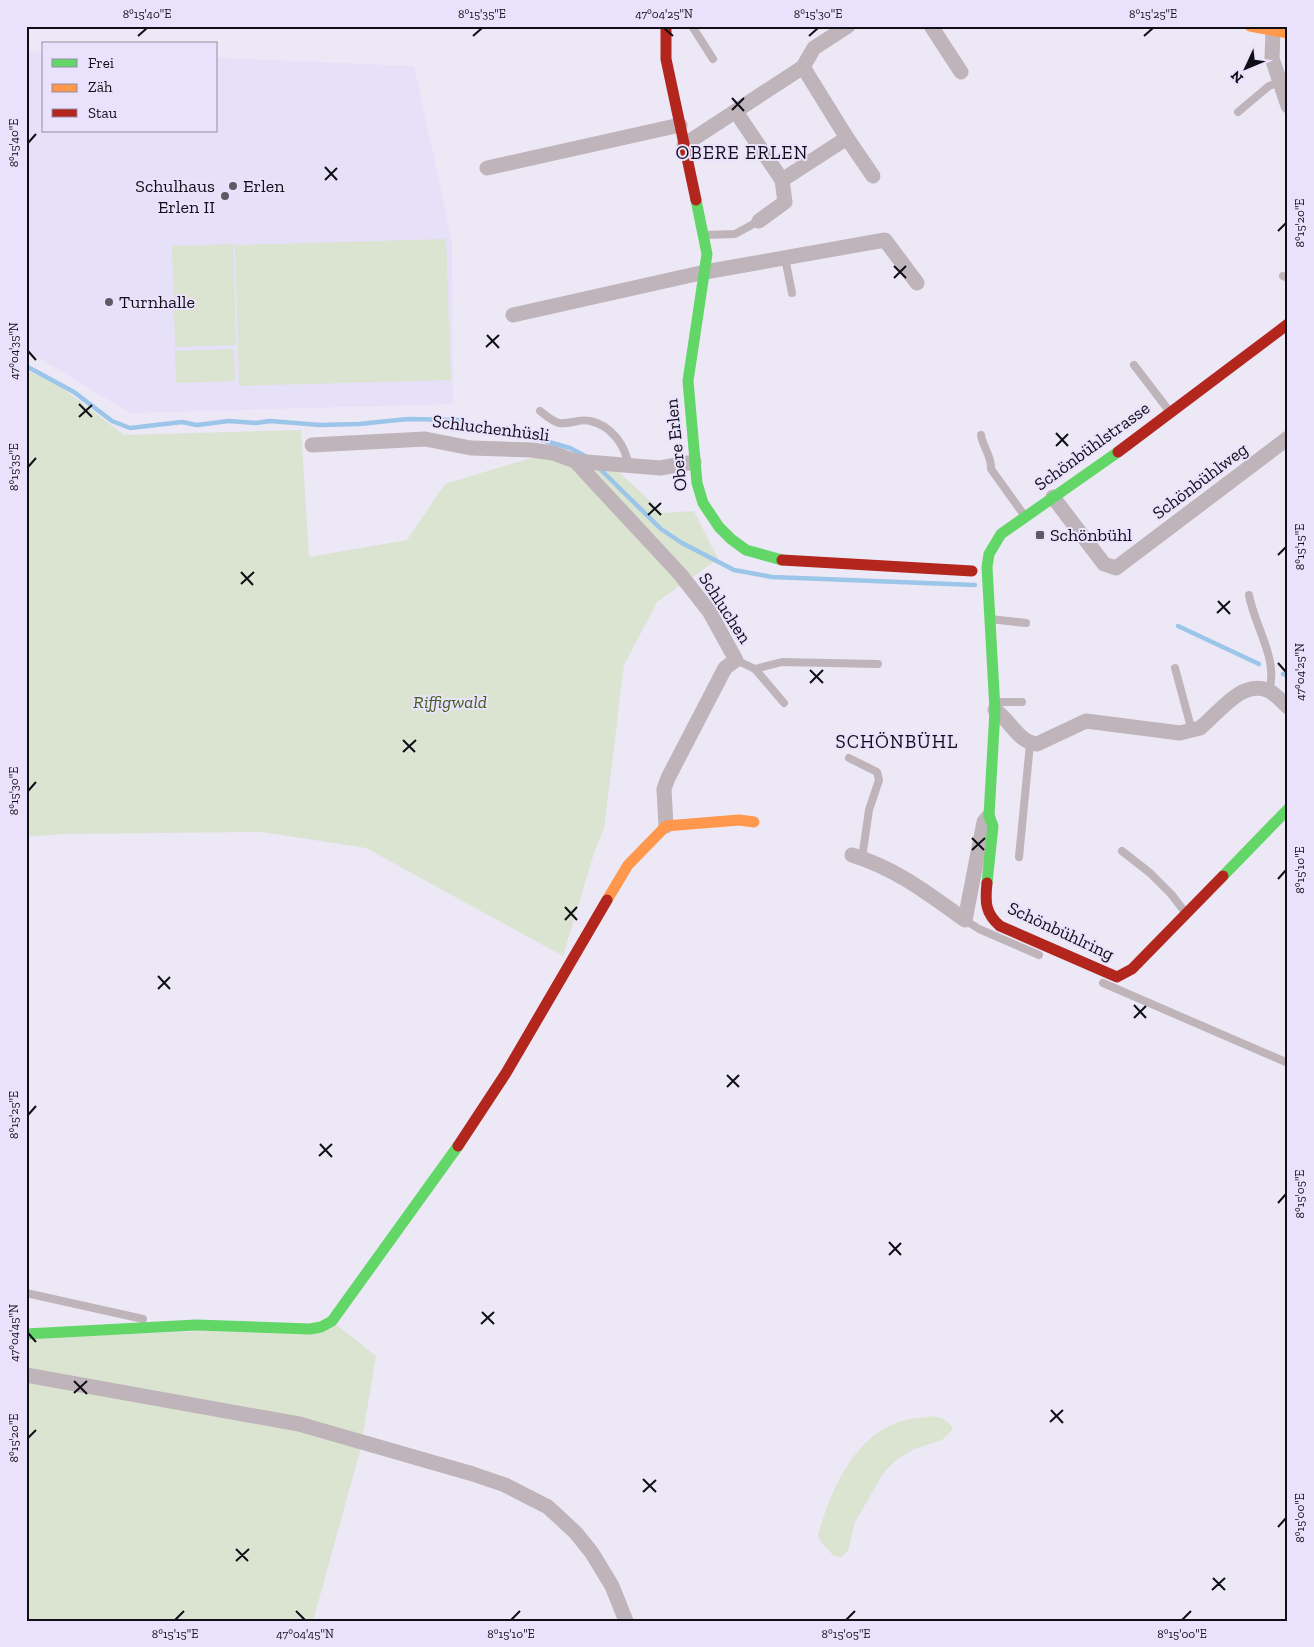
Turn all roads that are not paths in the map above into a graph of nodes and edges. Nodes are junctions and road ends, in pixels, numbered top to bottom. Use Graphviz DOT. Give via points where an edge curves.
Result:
graph roads {
  1 [pos="666,26"];
  2 [pos="692,26"];
  3 [pos="848,26"];
  4 [pos="931,26"];
  5 [pos="1250,26"];
  6 [pos="1280,32"];
  7 [pos="714,59"];
  8 [pos="803,67"];
  9 [pos="961,72"];
  10 [pos="1280,82"];
  11 [pos="1288,106"];
  12 [pos="736,112"];
  13 [pos="1238,112"];
  14 [pos="680,126"];
  15 [pos="847,138"];
  16 [pos="684,145"];
  17 [pos="486,168"];
  18 [pos="873,176"];
  19 [pos="782,180"];
  20 [pos="759,221"];
  21 [pos="703,235"];
  22 [pos="785,258"];
  23 [pos="705,272"];
  24 [pos="917,283"];
  25 [pos="792,293"];
  26 [pos="514,315"];
  27 [pos="1288,324"];
  28 [pos="1134,365"];
  29 [pos="540,411"];
  30 [pos="1170,412"];
  31 [pos="981,435"];
  32 [pos="1288,438"];
  33 [pos="312,445"];
  34 [pos="575,461"];
  35 [pos="694,462"];
  36 [pos="628,465"];
  37 [pos="1053,497"];
  38 [pos="1026,516"];
  39 [pos="972,571"];
  40 [pos="1249,595"];
  41 [pos="989,619"];
  42 [pos="1026,623"];
  43 [pos="990,636"];
  44 [pos="736,660"];
  45 [pos="878,664"];
  46 [pos="755,668"];
  47 [pos="1175,668"];
  48 [pos="1269,690"];
  49 [pos="1022,702"];
  50 [pos="784,703"];
  51 [pos="995,706"];
  52 [pos="1288,707"];
  53 [pos="1192,731"];
  54 [pos="1030,744"];
  55 [pos="849,758"];
  56 [pos="1288,809"];
  57 [pos="989,816"];
  58 [pos="754,822"];
  59 [pos="666,826"];
  60 [pos="1122,851"];
  61 [pos="857,856"];
  62 [pos="1019,857"];
  63 [pos="1186,914"];
  64 [pos="965,920"];
  65 [pos="1051,960"];
  66 [pos="1097,980"];
  67 [pos="1288,1063"];
  68 [pos="26,1293"];
  69 [pos="151,1327"];
  70 [pos="26,1334"];
  71 [pos="26,1375"];
  72 [pos="626,1621"];
  1 -- 14 [label="street, Obere Erlen" via="666,59"];
  2 -- 7 [label="lane"];
  3 -- 8 [label="street" via="814,48"];
  4 -- 9 [label="street"];
  5 -- 6 [label="street"];
  6 -- 10 [label="street" via="1272,58"];
  8 -- 12 [label="street"];
  8 -- 15 [label="street"];
  10 -- 11 [label="street"];
  10 -- 13 [label="lane" via="1269,86"];
  12 -- 16 [label="street"];
  12 -- 19 [label="street"];
  14 -- 16 [label="street, Obere Erlen"];
  14 -- 17 [label="street"];
  15 -- 18 [label="street"];
  15 -- 19 [label="street"];
  16 -- 21 [label="street, Obere Erlen"];
  19 -- 20 [label="street" via="785,202"];
  20 -- 21 [label="lane" via="735,234"];
  21 -- 23 [label="street, Obere Erlen"];
  22 -- 23 [label="street"];
  22 -- 24 [label="street" via="885,240"];
  22 -- 25 [label="lane"];
  23 -- 26 [label="street"];
  23 -- 35 [label="street, Obere Erlen" via="688,380"];
  27 -- 30 [label="street, Schönbühlstrasse"];
  28 -- 30 [label="lane"];
  29 -- 36 [label="lane" via="559,424 590,420 605,429 622,443"];
  30 -- 37 [label="street, Schönbühlstrasse" via="1100,466"];
  31 -- 38 [label="lane" via="992,461 991,469"];
  32 -- 37 [label="street, Schönbühlweg" via="1116,568 1104,564"];
  33 -- 34 [label="street, Schluchenhüsli" via="425,439 471,448 532,450"];
  34 -- 36 [label="street, Schluchenhüsli"];
  34 -- 44 [label="street, Schluchen" via="680,574 709,611"];
  35 -- 36 [label="street, Schluchenhüsli" via="660,468"];
  35 -- 39 [label="street, Obere Erlen" via="703,503 719,528 746,550 784,561"];
  37 -- 38 [label="street, Schönbühlstrasse"];
  38 -- 41 [label="street, Schönbühlstrasse" via="1001,534 989,554"];
  40 -- 48 [label="lane" via="1271,667"];
  41 -- 42 [label="lane"];
  41 -- 43 [label="street, Schönbühlstrasse"];
  43 -- 51 [label="street, Schönbühlring"];
  44 -- 46 [label="lane"];
  44 -- 59 [label="street, Schluchen" via="725,668 668,778 664,789"];
  45 -- 46 [label="lane" via="782,662"];
  46 -- 50 [label="lane"];
  47 -- 53 [label="lane"];
  48 -- 52 [label="street"];
  48 -- 53 [label="street" via="1255,687 1244,690 1200,728"];
  49 -- 51 [label="lane"];
  51 -- 54 [label="street"];
  51 -- 57 [label="street, Schönbühlring"];
  53 -- 54 [label="street" via="1180,733 1086,721 1049,740"];
  54 -- 62 [label="lane"];
  55 -- 61 [label="lane" via="877,772 879,780"];
  56 -- 63 [label="street, Schönbühlring"];
  57 -- 63 [label="street, Schönbühlring" via="994,826 985,907 992,919 1007,930 1117,977 1132,969"];
  57 -- 64 [label="street" via="984,822"];
  58 -- 59 [label="street" via="739,820"];
  59 -- 69 [label="street" via="628,865 471,1128 332,1321 310,1329 196,1325"];
  60 -- 63 [label="lane" via="1150,873"];
  61 -- 64 [label="street" via="885,866"];
  64 -- 65 [label="lane"];
  66 -- 67 [label="lane"];
  68 -- 69 [label="lane" via="147,1320"];
  69 -- 70 [label="street"];
  71 -- 72 [label="street" via="299,1424 505,1485 548,1507 576,1533 612,1586"];
}
